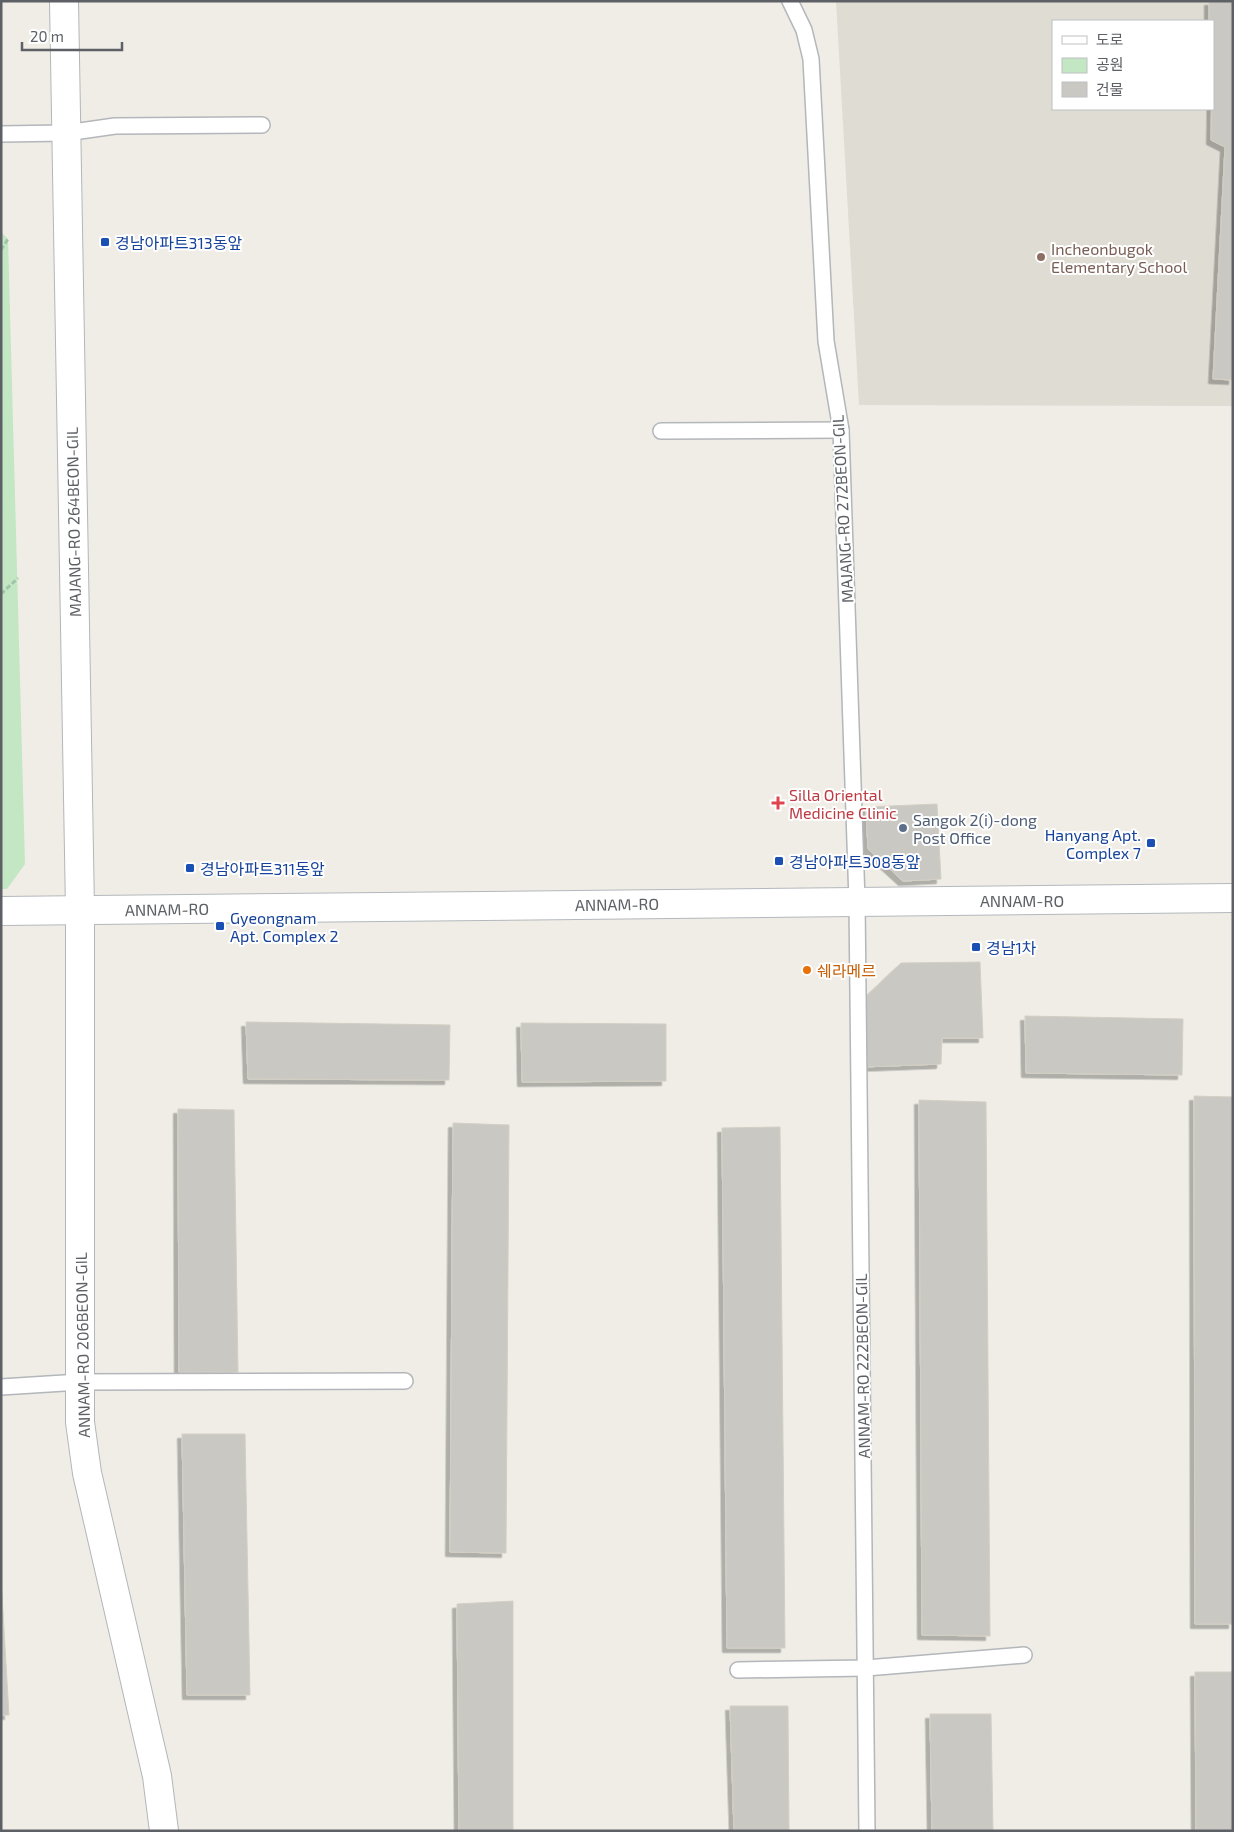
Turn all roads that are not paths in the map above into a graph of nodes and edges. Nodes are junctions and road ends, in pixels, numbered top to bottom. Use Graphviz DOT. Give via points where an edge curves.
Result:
graph roads {
  1 [pos="64,1"];
  2 [pos="790,1"];
  3 [pos="262,124"];
  4 [pos="66,133"];
  5 [pos="1,134"];
  6 [pos="841,430"];
  7 [pos="661,431"];
  8 [pos="1233,898"];
  9 [pos="857,901"];
  10 [pos="80,910"];
  11 [pos="1,911"];
  12 [pos="404,1380"];
  13 [pos="80,1382"];
  14 [pos="1,1386"];
  15 [pos="1024,1655"];
  16 [pos="866,1668"];
  17 [pos="738,1670"];
  18 [pos="164,1831"];
  19 [pos="868,1831"];
  1 -- 4 [label="street, MAJANG-RO 264BEON-GIL"];
  2 -- 6 [label="lane, MAJANG-RO 272BEON-GIL" via="804,30 811,59 826,341"];
  3 -- 4 [label="lane" via="115,126"];
  4 -- 5 [label="lane"];
  4 -- 10 [label="street, MAJANG-RO 264BEON-GIL"];
  6 -- 7 [label="lane"];
  6 -- 9 [label="lane, MAJANG-RO 272BEON-GIL"];
  8 -- 9 [label="street, ANNAM-RO"];
  9 -- 10 [label="street, ANNAM-RO"];
  9 -- 16 [label="lane, ANNAM-RO 222BEON-GIL"];
  10 -- 11 [label="street, ANNAM-RO"];
  10 -- 13 [label="street, ANNAM-RO 206BEON-GIL"];
  12 -- 13 [label="lane"];
  13 -- 14 [label="lane"];
  13 -- 18 [label="street, ANNAM-RO 206BEON-GIL" via="80,1422 87,1473 157,1776"];
  15 -- 16 [label="lane"];
  16 -- 17 [label="lane"];
  16 -- 19 [label="lane, ANNAM-RO 222BEON-GIL"];
}
